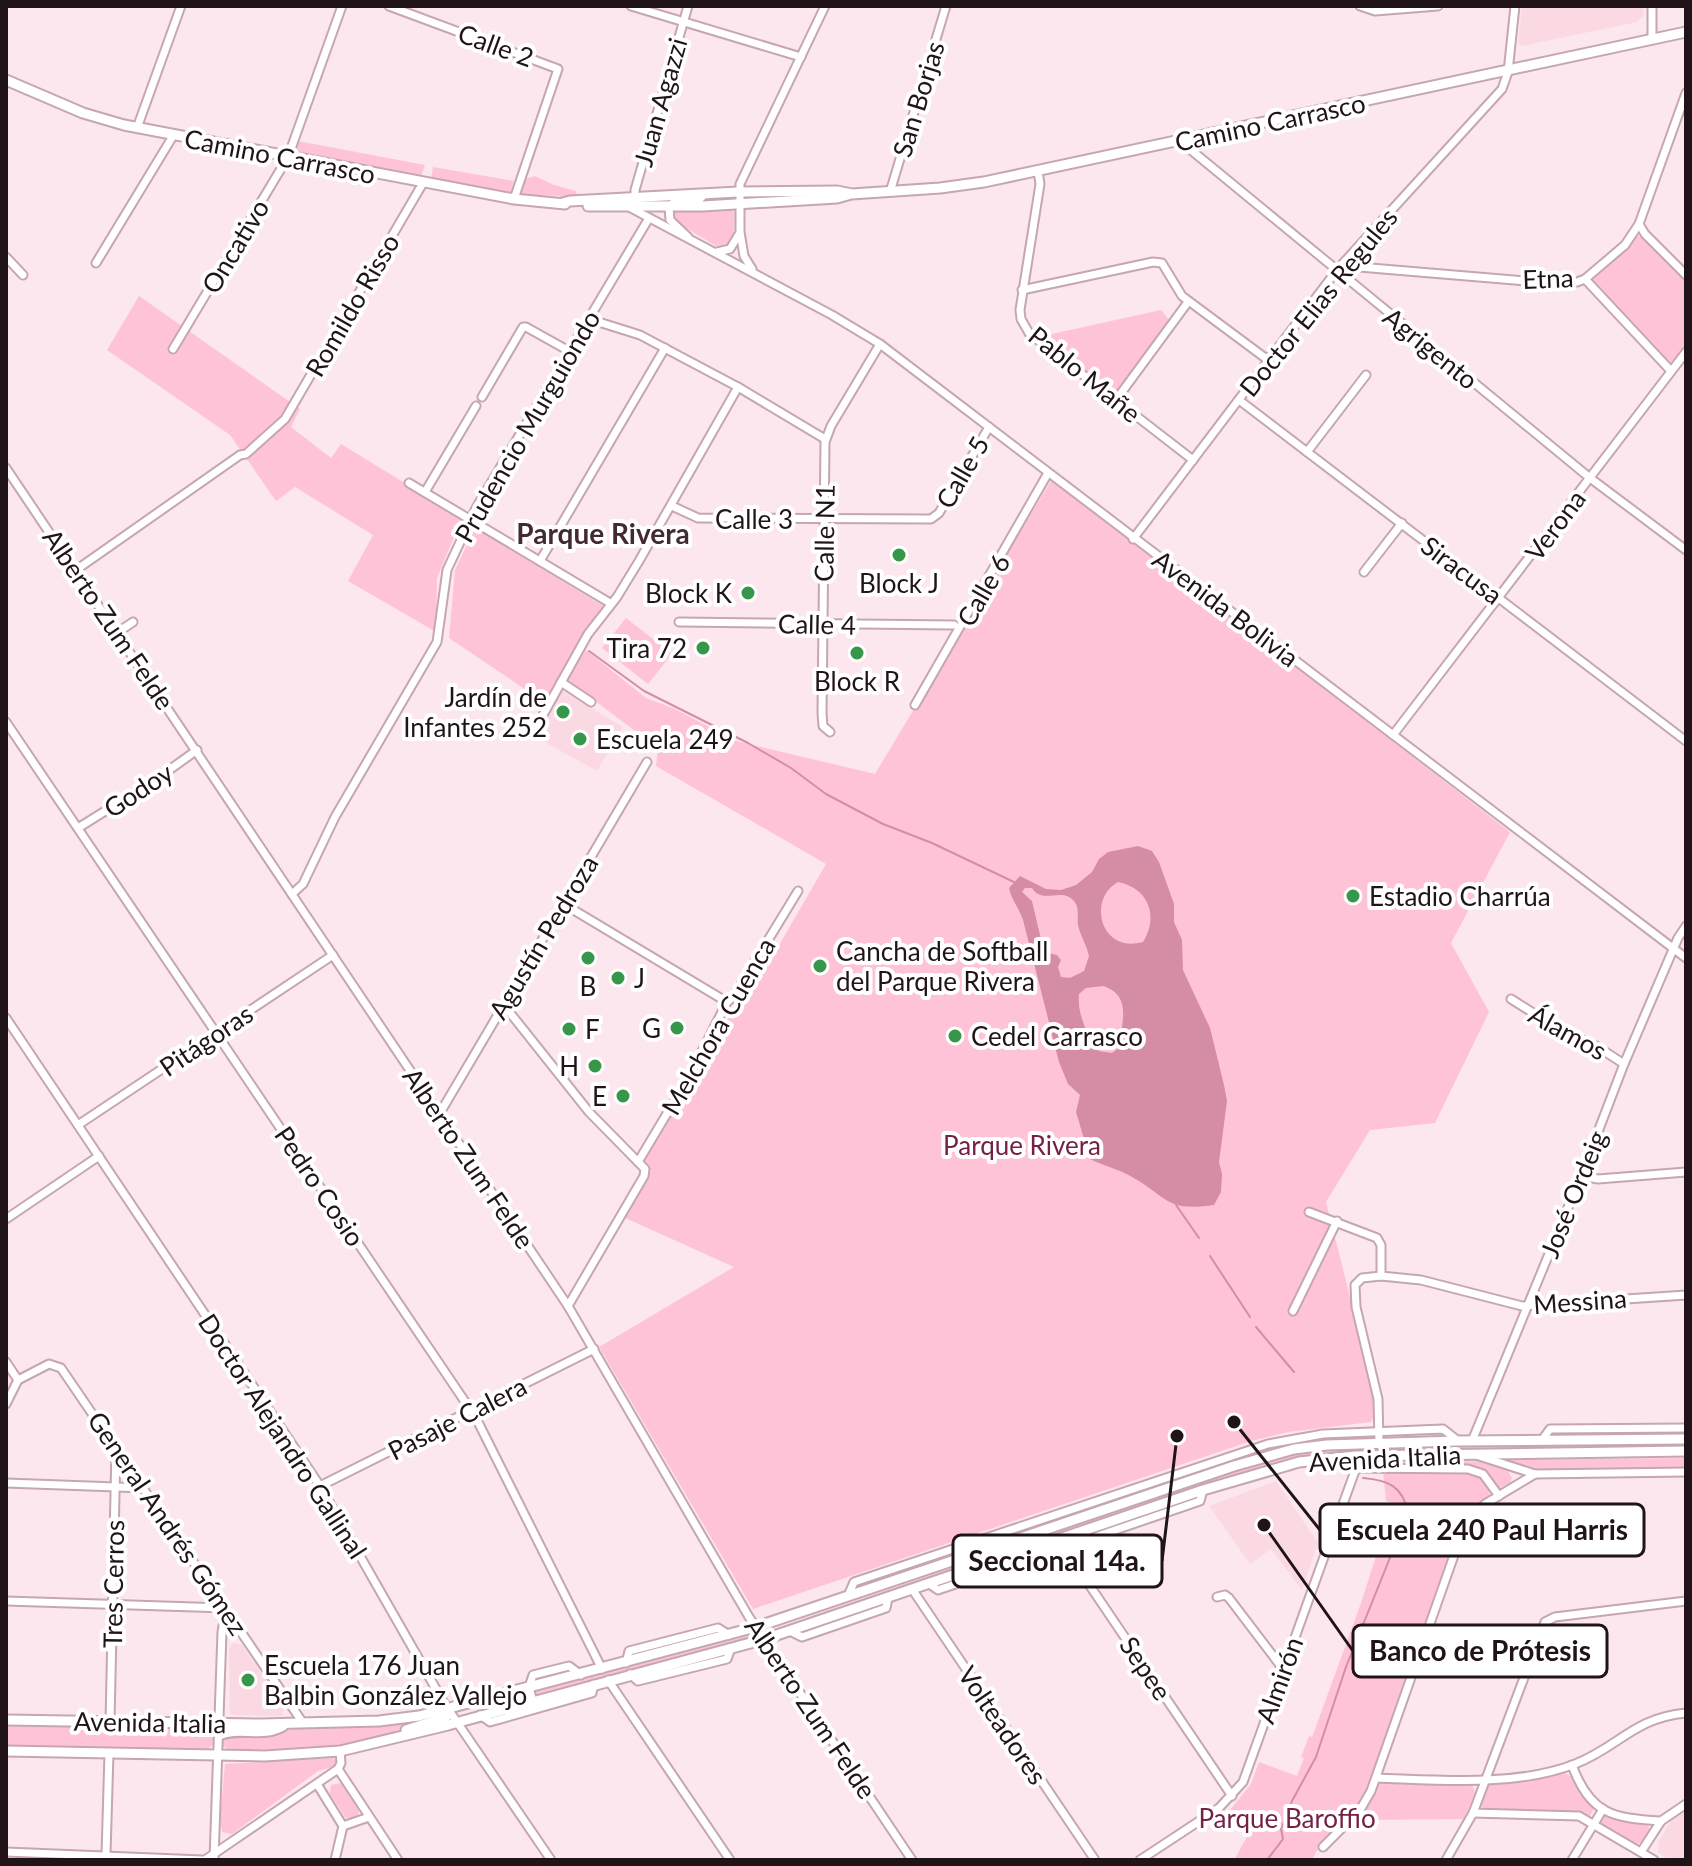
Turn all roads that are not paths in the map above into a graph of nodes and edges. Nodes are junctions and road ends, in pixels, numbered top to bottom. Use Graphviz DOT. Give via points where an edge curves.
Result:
graph roads {
  1 [pos="181,6"];
  2 [pos="342,6"];
  3 [pos="389,6"];
  4 [pos="631,6"];
  5 [pos="688,6"];
  6 [pos="825,6"];
  7 [pos="946,6"];
  8 [pos="1360,6"];
  9 [pos="1438,6"];
  10 [pos="1515,6"];
  11 [pos="1652,6"];
  12 [pos="683,21"];
  13 [pos="1686,32"];
  14 [pos="1652,40"];
  15 [pos="801,57"];
  16 [pos="1508,72"];
  17 [pos="6,80"];
  18 [pos="1686,93"];
  19 [pos="137,128"];
  20 [pos="173,136"];
  21 [pos="1180,141"];
  22 [pos="288,157"];
  23 [pos="1038,171"];
  24 [pos="423,183"];
  25 [pos="738,192"];
  26 [pos="890,192"];
  27 [pos="852,194"];
  28 [pos="704,195"];
  29 [pos="635,198"];
  30 [pos="514,199"];
  31 [pos="562,203"];
  32 [pos="739,203"];
  33 [pos="629,207"];
  34 [pos="669,207"];
  35 [pos="649,218"];
  36 [pos="1639,224"];
  37 [pos="740,232"];
  38 [pos="689,240"];
  39 [pos="714,252"];
  40 [pos="6,257"];
  41 [pos="1345,261"];
  42 [pos="96,263"];
  43 [pos="1337,270"];
  44 [pos="756,274"];
  45 [pos="23,275"];
  46 [pos="1686,275"];
  47 [pos="1585,279"];
  48 [pos="1022,290"];
  49 [pos="1188,302"];
  50 [pos="589,319"];
  51 [pos="880,344"];
  52 [pos="665,348"];
  53 [pos="173,349"];
  54 [pos="569,351"];
  55 [pos="1686,352"];
  56 [pos="1268,360"];
  57 [pos="1671,371"];
  58 [pos="1366,375"];
  59 [pos="738,387"];
  60 [pos="482,397"];
  61 [pos="1116,400"];
  62 [pos="1239,400"];
  63 [pos="476,406"];
  64 [pos="989,427"];
  65 [pos="825,439"];
  66 [pos="1307,452"];
  67 [pos="1193,460"];
  68 [pos="6,468"];
  69 [pos="1048,473"];
  70 [pos="1590,478"];
  71 [pos="409,483"];
  72 [pos="425,492"];
  73 [pos="672,506"];
  74 [pos="936,517"];
  75 [pos="824,519"];
  76 [pos="470,520"];
  77 [pos="1402,523"];
  78 [pos="1133,539"];
  79 [pos="1686,550"];
  80 [pos="540,561"];
  81 [pos="76,570"];
  82 [pos="1364,572"];
  83 [pos="1499,598"];
  84 [pos="610,603"];
  85 [pos="133,622"];
  86 [pos="679,622"];
  87 [pos="823,624"];
  88 [pos="954,625"];
  89 [pos="118,632"];
  90 [pos="561,682"];
  91 [pos="591,702"];
  92 [pos="915,705"];
  93 [pos="6,722"];
  94 [pos="534,731"];
  95 [pos="830,732"];
  96 [pos="1393,735"];
  97 [pos="1686,741"];
  98 [pos="197,750"];
  99 [pos="647,762"];
  100 [pos="78,828"];
  101 [pos="798,891"];
  102 [pos="292,894"];
  103 [pos="562,903"];
  104 [pos="1686,926"];
  105 [pos="1674,948"];
  106 [pos="333,955"];
  107 [pos="1686,958"];
  108 [pos="1511,999"];
  109 [pos="727,1002"];
  110 [pos="503,1004"];
  111 [pos="6,1018"];
  112 [pos="216,1032"];
  113 [pos="1624,1064"];
  114 [pos="440,1113"];
  115 [pos="78,1125"];
  116 [pos="99,1156"];
  117 [pos="638,1162"];
  118 [pos="1686,1172"];
  119 [pos="1581,1176"];
  120 [pos="1309,1212"];
  121 [pos="6,1219"];
  122 [pos="1337,1221"];
  123 [pos="1381,1276"];
  124 [pos="1686,1295"];
  125 [pos="1528,1305"];
  126 [pos="568,1306"];
  127 [pos="1293,1311"];
  128 [pos="594,1349"];
  129 [pos="6,1362"];
  130 [pos="18,1380"];
  131 [pos="6,1404"];
  132 [pos="471,1411"];
  133 [pos="1686,1428"];
  134 [pos="1379,1437"];
  135 [pos="1686,1439"];
  136 [pos="1542,1440"];
  137 [pos="1457,1441"];
  138 [pos="1472,1441"];
  139 [pos="116,1447"];
  140 [pos="1686,1451"];
  141 [pos="1475,1454"];
  142 [pos="1356,1456"];
  143 [pos="1356,1468"];
  144 [pos="1512,1469"];
  145 [pos="1686,1472"];
  146 [pos="1535,1474"];
  147 [pos="6,1483"];
  148 [pos="1147,1483"];
  149 [pos="320,1486"];
  150 [pos="115,1487"];
  151 [pos="144,1488"];
  152 [pos="1507,1491"];
  153 [pos="1152,1494"];
  154 [pos="1499,1496"];
  155 [pos="1059,1540"];
  156 [pos="912,1589"];
  157 [pos="848,1596"];
  158 [pos="1217,1597"];
  159 [pos="6,1601"];
  160 [pos="1686,1601"];
  161 [pos="113,1606"];
  162 [pos="226,1608"];
  163 [pos="756,1627"];
  164 [pos="765,1639"];
  165 [pos="602,1669"];
  166 [pos="1283,1669"];
  167 [pos="608,1680"];
  168 [pos="594,1684"];
  169 [pos="529,1687"];
  170 [pos="513,1692"];
  171 [pos="533,1702"];
  172 [pos="449,1709"];
  173 [pos="1686,1713"];
  174 [pos="480,1715"];
  175 [pos="6,1720"];
  176 [pos="110,1722"];
  177 [pos="303,1723"];
  178 [pos="457,1723"];
  179 [pos="219,1724"];
  180 [pos="286,1724"];
  181 [pos="219,1735"];
  182 [pos="382,1742"];
  183 [pos="6,1751"];
  184 [pos="340,1751"];
  185 [pos="109,1753"];
  186 [pos="218,1756"];
  187 [pos="1572,1765"];
  188 [pos="338,1769"];
  189 [pos="1377,1778"];
  190 [pos="1484,1779"];
  191 [pos="317,1784"];
  192 [pos="1232,1796"];
  193 [pos="1686,1804"];
  194 [pos="1603,1809"];
  195 [pos="1473,1813"];
  196 [pos="369,1817"];
  197 [pos="1661,1821"];
  198 [pos="1594,1823"];
  199 [pos="343,1826"];
  200 [pos="1323,1847"];
  201 [pos="6,1852"];
  202 [pos="1641,1852"];
  203 [pos="106,1855"];
  204 [pos="214,1856"];
  205 [pos="203,1860"];
  206 [pos="335,1860"];
  207 [pos="398,1860"];
  208 [pos="551,1860"];
  209 [pos="730,1860"];
  210 [pos="912,1860"];
  211 [pos="1095,1860"];
  212 [pos="1140,1860"];
  213 [pos="1446,1860"];
  214 [pos="1572,1860"];
  215 [pos="1654,1860"];
  1 -- 19 [label="street"];
  2 -- 22 [label="street, Oncativo"];
  3 -- 30 [label="street, Calle 2" via="558,69"];
  4 -- 12 [label="street"];
  5 -- 12 [label="street, Juan Agazzi"];
  6 -- 15 [label="street"];
  7 -- 26 [label="street, San Borjas"];
  8 -- 9 [label="street" via="1375,11"];
  10 -- 16 [label="street"];
  11 -- 14 [label="street"];
  12 -- 15 [label="street"];
  12 -- 29 [label="street, Juan Agazzi"];
  13 -- 14 [label="main road, Camino Carrasco"];
  14 -- 16 [label="main road, Camino Carrasco"];
  15 -- 25 [label="street"];
  16 -- 21 [label="main road, Camino Carrasco"];
  16 -- 41 [label="street, Doctor Elias Regules" via="1502,89"];
  17 -- 19 [label="main road, Camino Carrasco" via="83,113"];
  18 -- 36 [label="street, Etna"];
  19 -- 20 [label="main road, Camino Carrasco"];
  20 -- 22 [label="main road, Camino Carrasco"];
  20 -- 42 [label="street"];
  21 -- 23 [label="main road, Camino Carrasco"];
  21 -- 43 [label="street, Agrigento"];
  22 -- 24 [label="main road, Camino Carrasco"];
  22 -- 53 [label="street, Oncativo"];
  23 -- 26 [label="main road, Camino Carrasco"];
  23 -- 48 [label="street, Pablo Mañe"];
  24 -- 30 [label="main road, Camino Carrasco"];
  24 -- 81 [label="street, Romildo Risso" via="279,424 246,454"];
  25 -- 27 [label="main road, Camino Carrasco"];
  25 -- 28 [label="main road, Camino Carrasco"];
  25 -- 32 [label="street"];
  26 -- 27 [label="main road, Camino Carrasco"];
  27 -- 32 [label="main road, Camino Carrasco"];
  28 -- 29 [label="main road, Camino Carrasco"];
  28 -- 34 [label="street, Camino Carrasco"];
  29 -- 31 [label="main road, Camino Carrasco"];
  30 -- 31 [label="main road, Camino Carrasco"];
  31 -- 33 [label="main road, Camino Carrasco"];
  32 -- 34 [label="main road, Camino Carrasco"];
  32 -- 37 [label="street"];
  33 -- 34 [label="main road, Camino Carrasco"];
  33 -- 35 [label="street, Avenida Bolivia"];
  34 -- 38 [label="street" via="670,220"];
  35 -- 38 [label="street, Avenida Bolivia"];
  35 -- 50 [label="street, Prudencio Murguiondo"];
  36 -- 46 [label="street"];
  36 -- 47 [label="street, Etna" via="1625,245"];
  37 -- 39 [label="street" via="730,249"];
  37 -- 44 [label="street" via="744,256"];
  38 -- 39 [label="street, Avenida Bolivia"];
  39 -- 44 [label="street, Avenida Bolivia"];
  40 -- 45 [label="street"];
  41 -- 43 [label="street, Doctor Elias Regules"];
  41 -- 47 [label="street, Etna" via="1359,267 1550,283"];
  43 -- 56 [label="street, Doctor Elias Regules"];
  43 -- 70 [label="street, Agrigento"];
  44 -- 51 [label="street, Avenida Bolivia"];
  47 -- 57 [label="street"];
  48 -- 49 [label="street" via="1157,262"];
  48 -- 61 [label="street, Pablo Mañe" via="1021,319 1029,333"];
  49 -- 56 [label="street"];
  49 -- 61 [label="street"];
  50 -- 52 [label="street"];
  50 -- 54 [label="street, Prudencio Murguiondo"];
  51 -- 64 [label="street, Avenida Bolivia"];
  51 -- 65 [label="street, Calle N1"];
  52 -- 59 [label="street"];
  52 -- 80 [label="street"];
  54 -- 60 [label="street" via="523,327"];
  54 -- 76 [label="street, Prudencio Murguiondo"];
  55 -- 57 [label="street, Verona"];
  56 -- 62 [label="street, Doctor Elias Regules"];
  57 -- 70 [label="street, Verona"];
  58 -- 66 [label="street"];
  59 -- 65 [label="street"];
  59 -- 73 [label="street"];
  61 -- 67 [label="street, Pablo Mañe"];
  62 -- 66 [label="street, Siracusa"];
  62 -- 67 [label="street, Doctor Elias Regules"];
  63 -- 72 [label="street"];
  64 -- 69 [label="street, Avenida Bolivia"];
  64 -- 74 [label="street, Calle 5"];
  65 -- 75 [label="street, Calle N1"];
  66 -- 77 [label="street, Siracusa"];
  67 -- 78 [label="street, Doctor Elias Regules"];
  68 -- 81 [label="street, Alberto Zum Felde"];
  69 -- 78 [label="street, Avenida Bolivia"];
  69 -- 92 [label="street, Calle 6"];
  70 -- 79 [label="street, Agrigento"];
  70 -- 83 [label="street, Verona"];
  71 -- 72 [label="street"];
  72 -- 76 [label="street"];
  73 -- 75 [label="street, Calle 3" via="698,518"];
  73 -- 84 [label="street"];
  74 -- 75 [label="street, Calle 3"];
  75 -- 87 [label="street, Calle N1"];
  76 -- 80 [label="street"];
  76 -- 102 [label="street, Prudencio Murguiondo" via="447,570 437,642 335,817 303,884"];
  77 -- 82 [label="street"];
  77 -- 83 [label="street, Siracusa"];
  78 -- 96 [label="street, Avenida Bolivia"];
  80 -- 84 [label="street"];
  81 -- 89 [label="street, Alberto Zum Felde"];
  83 -- 96 [label="street, Verona"];
  83 -- 97 [label="street, Siracusa"];
  84 -- 90 [label="street"];
  85 -- 89 [label="street"];
  86 -- 87 [label="street, Calle 4"];
  87 -- 88 [label="street, Calle 4"];
  87 -- 95 [label="street, Calle N1" via="822,713 823,726"];
  89 -- 98 [label="street, Alberto Zum Felde"];
  90 -- 91 [label="street"];
  90 -- 94 [label="street"];
  93 -- 100 [label="street, Pedro Cosio"];
  96 -- 105 [label="street, Avenida Bolivia"];
  98 -- 100 [label="street, Godoy"];
  98 -- 102 [label="street, Alberto Zum Felde"];
  99 -- 103 [label="street, Agustín Pedroza"];
  100 -- 112 [label="street, Pedro Cosio"];
  101 -- 109 [label="street, Melchora Cuenca"];
  102 -- 106 [label="street, Alberto Zum Felde"];
  103 -- 109 [label="street"];
  103 -- 110 [label="street, Agustín Pedroza"];
  104 -- 105 [label="street, José Ordeig"];
  105 -- 107 [label="street, Avenida Bolivia"];
  105 -- 113 [label="street, José Ordeig"];
  106 -- 112 [label="street, Pitágoras"];
  106 -- 114 [label="street, Alberto Zum Felde"];
  108 -- 113 [label="street, Álamos"];
  109 -- 117 [label="street, Melchora Cuenca"];
  110 -- 114 [label="street, Agustín Pedroza"];
  110 -- 117 [label="street" via="589,1112"];
  111 -- 115 [label="street, Doctor Alejandro Gallinal"];
  112 -- 115 [label="street, Pitágoras"];
  112 -- 132 [label="street, Pedro Cosio"];
  113 -- 119 [label="street, José Ordeig"];
  114 -- 126 [label="street, Alberto Zum Felde"];
  115 -- 116 [label="street, Doctor Alejandro Gallinal"];
  116 -- 121 [label="street"];
  116 -- 149 [label="street, Doctor Alejandro Gallinal"];
  117 -- 126 [label="street" via="644,1176"];
  118 -- 119 [label="street"];
  119 -- 125 [label="street, José Ordeig"];
  120 -- 122 [label="street"];
  122 -- 123 [label="street" via="1374,1236 1381,1245"];
  122 -- 127 [label="street"];
  123 -- 125 [label="street, Messina"];
  123 -- 134 [label="street" via="1362,1278 1354,1292 1378,1399"];
  124 -- 125 [label="street, Messina"];
  125 -- 138 [label="street, José Ordeig"];
  126 -- 128 [label="street, Alberto Zum Felde"];
  128 -- 132 [label="street, Pasaje Calera"];
  128 -- 163 [label="street, Alberto Zum Felde"];
  129 -- 130 [label="street"];
  130 -- 131 [label="street"];
  130 -- 139 [label="street, General Andrés Gómez" via="56,1364"];
  132 -- 149 [label="street, Pasaje Calera"];
  132 -- 165 [label="street, Pedro Cosio"];
  133 -- 136 [label="street" via="1550,1429"];
  134 -- 137 [label="main road, Avenida Italia"];
  134 -- 137 [label="street, Avenida Italia" via="1443,1429"];
  134 -- 148 [label="street, Avenida Italia" via="1323,1434 1289,1439"];
  134 -- 153 [label="main road, Avenida Italia" via="1294,1449"];
  135 -- 136 [label="main road, Avenida Italia"];
  136 -- 138 [label="main road, Avenida Italia"];
  137 -- 138 [label="main road, Avenida Italia"];
  139 -- 150 [label="street, Tres Cerros"];
  139 -- 151 [label="street, General Andrés Gómez"];
  140 -- 141 [label="main road, Avenida Italia"];
  141 -- 142 [label="main road, Avenida Italia"];
  141 -- 144 [label="street, Avenida Italia"];
  142 -- 143 [label="street, Almirón"];
  142 -- 155 [label="main road, Avenida Italia" via="1299,1462"];
  143 -- 154 [label="street, Avenida Italia" via="1468,1469 1483,1474"];
  143 -- 166 [label="street, Almirón"];
  144 -- 146 [label="street, Avenida Italia"];
  144 -- 152 [label="street" via="1514,1482"];
  145 -- 146 [label="street, Avenida Italia"];
  146 -- 152 [label="street"];
  147 -- 150 [label="street"];
  148 -- 153 [label="street"];
  148 -- 157 [label="street, Avenida Italia" via="854,1582"];
  149 -- 172 [label="street, Doctor Alejandro Gallinal"];
  150 -- 151 [label="street"];
  150 -- 161 [label="street, Tres Cerros"];
  151 -- 162 [label="street, General Andrés Gómez"];
  152 -- 154 [label="street"];
  153 -- 157 [label="main road, Avenida Italia"];
  154 -- 189 [label="street" via="1477,1511 1459,1537"];
  155 -- 156 [label="main road, Avenida Italia"];
  155 -- 192 [label="street, Sepee"];
  156 -- 164 [label="main road, Avenida Italia"];
  156 -- 211 [label="street, Volteadores"];
  157 -- 163 [label="main road, Avenida Italia"];
  158 -- 166 [label="street" via="1229,1598"];
  159 -- 161 [label="street"];
  160 -- 190 [label="street" via="1548,1620"];
  161 -- 162 [label="street"];
  161 -- 176 [label="street, Tres Cerros"];
  162 -- 177 [label="street, General Andrés Gómez"];
  162 -- 179 [label="street"];
  163 -- 164 [label="street, Alberto Zum Felde"];
  163 -- 165 [label="main road, Avenida Italia"];
  164 -- 167 [label="main road, Avenida Italia"];
  164 -- 210 [label="street, Alberto Zum Felde"];
  165 -- 169 [label="main road, Avenida Italia"];
  166 -- 192 [label="street, Almirón" via="1243,1782"];
  167 -- 168 [label="main road, Avenida Italia"];
  167 -- 209 [label="street"];
  168 -- 171 [label="main road, Avenida Italia"];
  168 -- 174 [label="street, Avenida Italia" via="592,1693 490,1722"];
  169 -- 170 [label="main road, Avenida Italia"];
  169 -- 171 [label="street"];
  170 -- 172 [label="main road, Avenida Italia"];
  170 -- 178 [label="main road" via="495,1704 462,1713"];
  171 -- 174 [label="main road, Avenida Italia"];
  172 -- 177 [label="main road, Avenida Italia" via="390,1720"];
  172 -- 178 [label="street, Doctor Alejandro Gallinal"];
  172 -- 182 [label="main road" via="443,1718"];
  173 -- 187 [label="street" via="1639,1725"];
  174 -- 178 [label="main road, Avenida Italia"];
  175 -- 176 [label="main road, Avenida Italia"];
  176 -- 179 [label="main road, Avenida Italia"];
  177 -- 180 [label="main road, Avenida Italia"];
  178 -- 182 [label="main road, Avenida Italia"];
  178 -- 208 [label="street, Doctor Alejandro Gallinal"];
  179 -- 180 [label="main road, Avenida Italia"];
  179 -- 181 [label="street"];
  180 -- 181 [label="main road" via="274,1731"];
  181 -- 186 [label="street"];
  182 -- 184 [label="main road, Avenida Italia"];
  183 -- 185 [label="main road, Avenida Italia"];
  184 -- 186 [label="main road, Avenida Italia"];
  184 -- 188 [label="street"];
  185 -- 186 [label="main road, Avenida Italia"];
  185 -- 203 [label="street"];
  186 -- 204 [label="street"];
  187 -- 190 [label="street" via="1523,1778"];
  187 -- 194 [label="street" via="1583,1793"];
  188 -- 191 [label="street"];
  188 -- 196 [label="street"];
  189 -- 190 [label="street"];
  189 -- 200 [label="street" via="1360,1810"];
  190 -- 195 [label="street"];
  191 -- 199 [label="street"];
  191 -- 204 [label="street"];
  192 -- 212 [label="street, Almirón"];
  193 -- 197 [label="street"];
  194 -- 197 [label="street" via="1624,1818"];
  194 -- 198 [label="street"];
  195 -- 198 [label="street" via="1573,1815"];
  195 -- 213 [label="street"];
  196 -- 199 [label="street"];
  196 -- 207 [label="street"];
  197 -- 202 [label="street"];
  198 -- 202 [label="street"];
  198 -- 214 [label="street"];
  199 -- 206 [label="street"];
  201 -- 203 [label="street"];
  202 -- 215 [label="street"];
  203 -- 205 [label="street"];
  204 -- 205 [label="street"];
}
